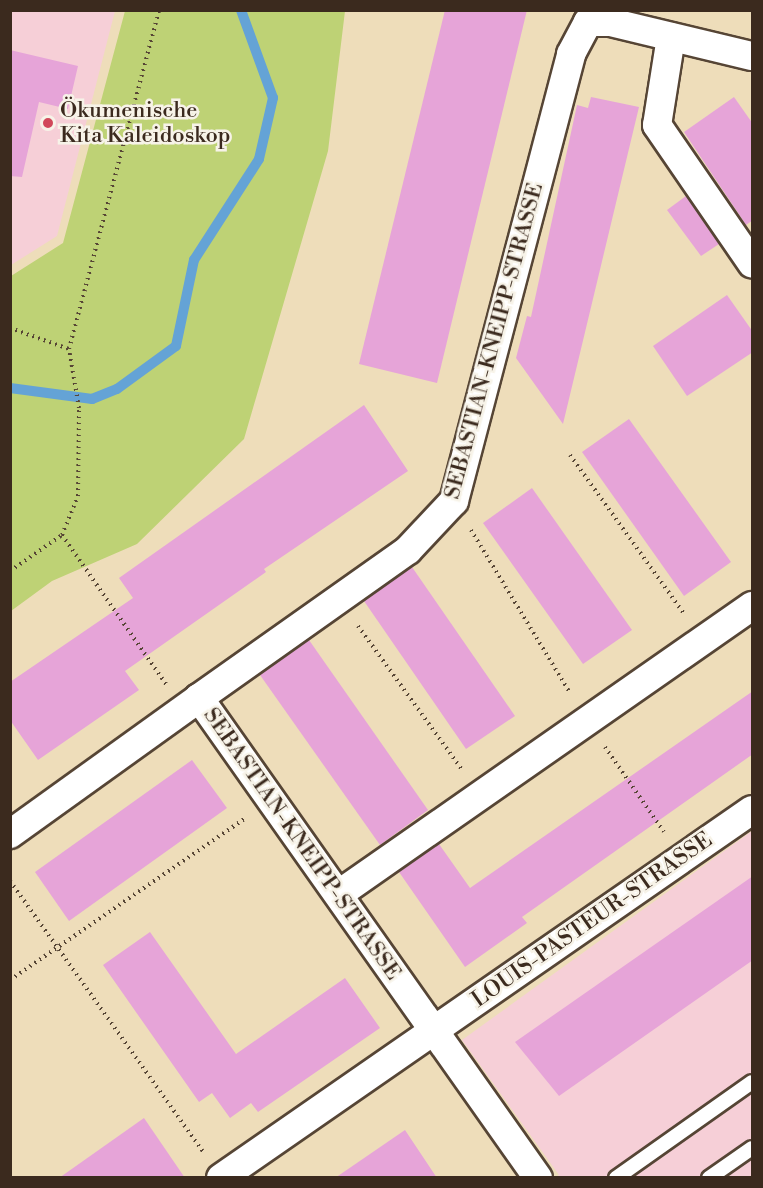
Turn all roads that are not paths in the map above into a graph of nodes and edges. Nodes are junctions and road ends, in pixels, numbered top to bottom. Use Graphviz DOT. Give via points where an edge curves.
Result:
graph roads {
  1 [pos="611,16"];
  2 [pos="671,37"];
  3 [pos="753,56"];
  4 [pos="753,263"];
  5 [pos="753,606"];
  6 [pos="192,704"];
  7 [pos="753,810"];
  8 [pos="10,834"];
  9 [pos="339,894"];
  10 [pos="432,1031"];
  11 [pos="753,1082"];
  12 [pos="753,1148"];
  13 [pos="214,1168"];
  14 [pos="538,1178"];
  15 [pos="616,1178"];
  16 [pos="709,1178"];
  1 -- 2 [label="street, SEBASTIAN-KNEIPP-STRASSE"];
  1 -- 6 [label="street, SEBASTIAN-KNEIPP-STRASSE" via="588,22 571,54 454,501 408,550"];
  2 -- 3 [label="street, SEBASTIAN-KNEIPP-STRASSE"];
  2 -- 4 [label="street" via="657,125"];
  5 -- 9 [label="street"];
  6 -- 8 [label="street"];
  6 -- 9 [label="street, SEBASTIAN-KNEIPP-STRASSE" via="274,799"];
  7 -- 10 [label="street, LOUIS-PASTEUR-STRASSE"];
  9 -- 10 [label="street, SEBASTIAN-KNEIPP-STRASSE"];
  10 -- 13 [label="street, LOUIS-PASTEUR-STRASSE"];
  10 -- 14 [label="street, SEBASTIAN-KNEIPP-STRASSE"];
  11 -- 15 [label="lane"];
  12 -- 16 [label="lane"];
}
